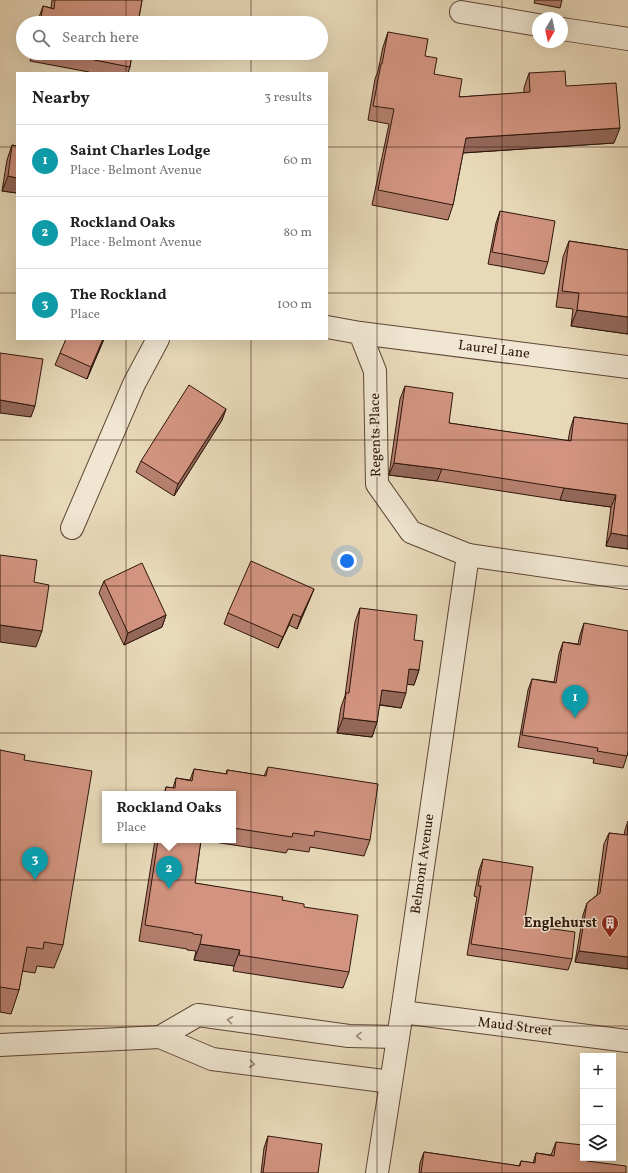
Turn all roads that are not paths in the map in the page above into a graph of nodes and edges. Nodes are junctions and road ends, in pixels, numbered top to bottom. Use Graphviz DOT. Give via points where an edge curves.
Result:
graph roads {
  1 [pos="461,12"];
  2 [pos="532,24"];
  3 [pos="568,30"];
  4 [pos="628,40"];
  5 [pos="328,328"];
  6 [pos="360,333"];
  7 [pos="157,340"];
  8 [pos="628,367"];
  9 [pos="72,528"];
  10 [pos="468,555"];
  11 [pos="628,578"];
  12 [pos="402,1012"];
  13 [pos="160,1037"];
  14 [pos="398,1037"];
  15 [pos="628,1041"];
  16 [pos="0,1045"];
  17 [pos="391,1082"];
  18 [pos="377,1173"];
  1 -- 2 [label="street"];
  3 -- 4 [label="street"];
  5 -- 6 [label="street"];
  6 -- 8 [label="street, Laurel Lane"];
  6 -- 10 [label="street, Regents Place" via="375,371 377,484 411,532"];
  7 -- 9 [label="street" via="134,384"];
  10 -- 11 [label="street, Regents Place"];
  10 -- 12 [label="street, Belmont Avenue"];
  12 -- 14 [label="street, Belmont Avenue"];
  12 -- 15 [label="street, Maud Street"];
  14 -- 13 [label="street, one-way" via="349,1036 198,1015"];
  13 -- 16 [label="street"];
  13 -- 17 [label="street, one-way" via="212,1059"];
  14 -- 17 [label="street, Belmont Avenue"];
  17 -- 18 [label="street, Belmont Avenue"];
}
